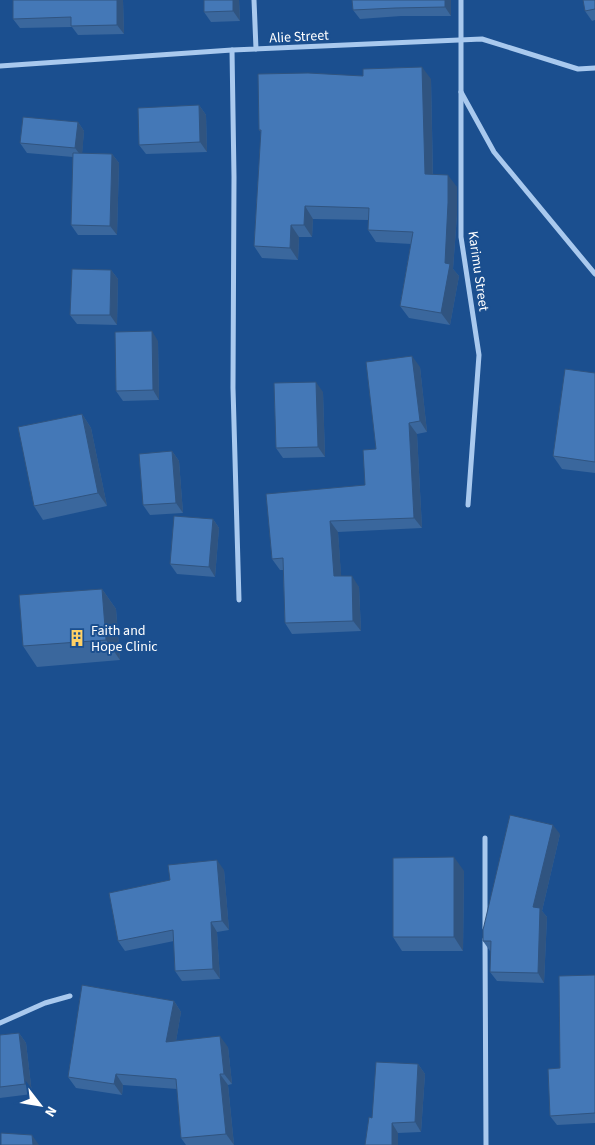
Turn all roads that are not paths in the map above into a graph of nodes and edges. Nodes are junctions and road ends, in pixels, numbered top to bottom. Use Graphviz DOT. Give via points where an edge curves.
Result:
graph roads {
  1 [pos="254,0"];
  2 [pos="461,0"];
  3 [pos="460,40"];
  4 [pos="256,49"];
  5 [pos="232,50"];
  6 [pos="0,66"];
  7 [pos="595,68"];
  8 [pos="460,91"];
  9 [pos="595,274"];
  10 [pos="468,505"];
  11 [pos="239,600"];
  12 [pos="485,838"];
  13 [pos="70,996"];
  14 [pos="0,1023"];
  15 [pos="486,1145"];
  1 -- 4 [label="street"];
  2 -- 3 [label="street, Karimu Street"];
  3 -- 4 [label="street, Alie Street"];
  3 -- 7 [label="street, Alie Street" via="482,39 578,69"];
  3 -- 8 [label="street, Karimu Street"];
  4 -- 5 [label="street, Alie Street"];
  5 -- 6 [label="street, Alie Street"];
  5 -- 11 [label="street" via="233,388"];
  8 -- 9 [label="street" via="494,152"];
  8 -- 10 [label="street, Karimu Street" via="461,237 479,355"];
  12 -- 15 [label="street"];
  13 -- 14 [label="street" via="44,1003"];
}
